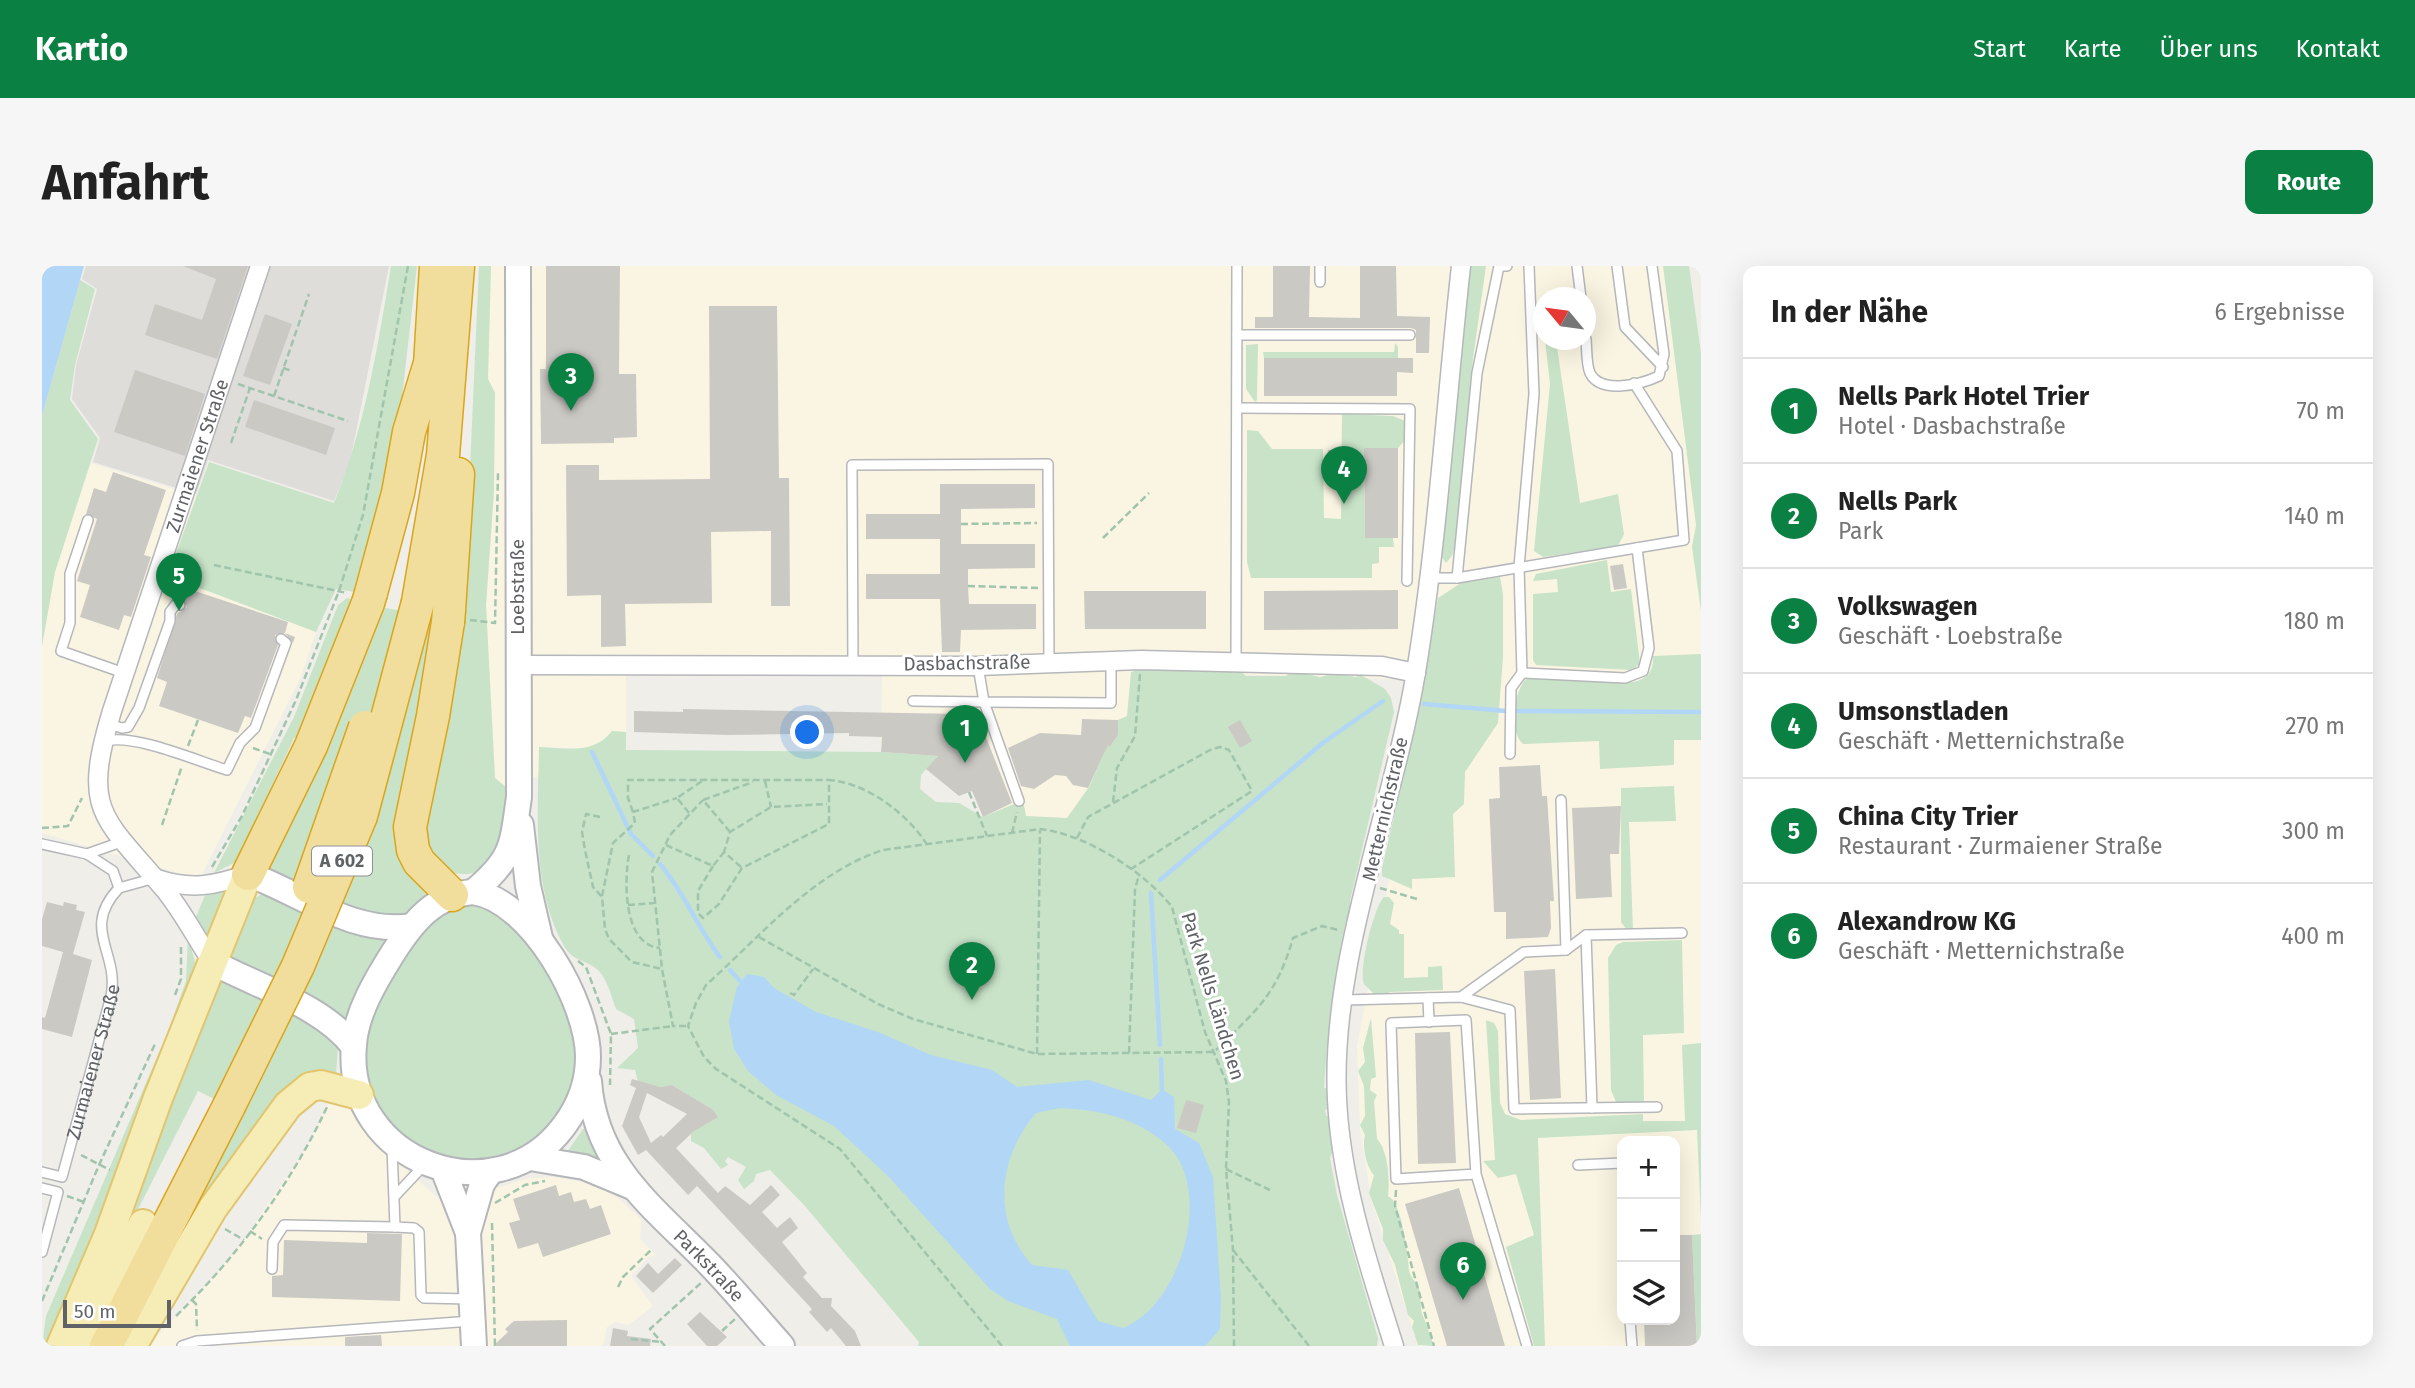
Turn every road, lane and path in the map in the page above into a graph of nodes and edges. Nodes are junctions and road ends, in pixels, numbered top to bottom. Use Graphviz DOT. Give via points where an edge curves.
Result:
graph roads {
  1 [pos="260,266"];
  2 [pos="408,266"];
  3 [pos="436,266"];
  4 [pos="458,266"];
  5 [pos="518,266"];
  6 [pos="1237,266"];
  7 [pos="1320,266"];
  8 [pos="1461,266"];
  9 [pos="1507,266"];
  10 [pos="1529,266"];
  11 [pos="1577,266"];
  12 [pos="1617,266"];
  13 [pos="1652,266"];
  14 [pos="1320,282"];
  15 [pos="1580,287"];
  16 [pos="309,295"];
  17 [pos="456,320"];
  18 [pos="1237,335"];
  19 [pos="1410,335"];
  20 [pos="1587,350"];
  21 [pos="1663,367"];
  22 [pos="283,368"];
  23 [pos="292,371"];
  24 [pos="222,378"];
  25 [pos="1634,383"];
  26 [pos="250,388"];
  27 [pos="274,396"];
  28 [pos="1237,408"];
  29 [pos="348,421"];
  30 [pos="231,443"];
  31 [pos="1149,493"];
  32 [pos="88,520"];
  33 [pos="961,523"];
  34 [pos="1048,523"];
  35 [pos="1103,538"];
  36 [pos="1637,548"];
  37 [pos="214,565"];
  38 [pos="1519,567"];
  39 [pos="495,571"];
  40 [pos="1427,578"];
  41 [pos="1457,578"];
  42 [pos="1407,580"];
  43 [pos="968,586"];
  44 [pos="1048,589"];
  45 [pos="339,591"];
  46 [pos="388,599"];
  47 [pos="180,605"];
  48 [pos="495,623"];
  49 [pos="281,639"];
  50 [pos="1111,660"];
  51 [pos="1141,660"];
  52 [pos="1049,661"];
  53 [pos="1236,663"];
  54 [pos="517,665"];
  55 [pos="853,665"];
  56 [pos="978,666"];
  57 [pos="124,673"];
  58 [pos="1416,673"];
  59 [pos="1522,673"];
  60 [pos="913,701"];
  61 [pos="984,702"];
  62 [pos="198,719"];
  63 [pos="108,724"];
  64 [pos="102,743"];
  65 [pos="240,743"];
  66 [pos="270,754"];
  67 [pos="1510,754"];
  68 [pos="185,757"];
  69 [pos="705,779"];
  70 [pos="829,780"];
  71 [pos="765,781"];
  72 [pos="754,782"];
  73 [pos="97,784"];
  74 [pos="969,792"];
  75 [pos="519,797"];
  76 [pos="677,798"];
  77 [pos="703,800"];
  78 [pos="1561,800"];
  79 [pos="1019,801"];
  80 [pos="1113,802"];
  81 [pos="827,804"];
  82 [pos="771,807"];
  83 [pos="633,812"];
  84 [pos="690,813"];
  85 [pos="600,817"];
  86 [pos="162,825"];
  87 [pos="42,828"];
  88 [pos="1040,829"];
  89 [pos="730,832"];
  90 [pos="1012,832"];
  91 [pos="987,836"];
  92 [pos="1077,839"];
  93 [pos="121,842"];
  94 [pos="42,844"];
  95 [pos="926,844"];
  96 [pos="666,845"];
  97 [pos="724,852"];
  98 [pos="87,854"];
  99 [pos="629,855"];
  100 [pos="713,866"];
  101 [pos="742,868"];
  102 [pos="1131,869"];
  103 [pos="248,874"];
  104 [pos="1139,875"];
  105 [pos="155,878"];
  106 [pos="200,887"];
  107 [pos="119,888"];
  108 [pos="1378,888"];
  109 [pos="463,894"];
  110 [pos="602,897"];
  111 [pos="1417,899"];
  112 [pos="654,903"];
  113 [pos="628,905"];
  114 [pos="186,919"];
  115 [pos="412,926"];
  116 [pos="1344,932"];
  117 [pos="1682,933"];
  118 [pos="1586,935"];
  119 [pos="760,937"];
  120 [pos="540,941"];
  121 [pos="661,948"];
  122 [pos="1566,950"];
  123 [pos="212,962"];
  124 [pos="662,969"];
  125 [pos="813,969"];
  126 [pos="790,993"];
  127 [pos="1461,997"];
  128 [pos="1428,998"];
  129 [pos="1344,1000"];
  130 [pos="172,1003"];
  131 [pos="1429,1022"];
  132 [pos="673,1026"];
  133 [pos="688,1026"];
  134 [pos="611,1034"];
  135 [pos="157,1039"];
  136 [pos="354,1046"];
  137 [pos="1214,1052"];
  138 [pos="1129,1053"];
  139 [pos="1037,1054"];
  140 [pos="588,1069"];
  141 [pos="359,1095"];
  142 [pos="330,1100"];
  143 [pos="220,1102"];
  144 [pos="1657,1107"];
  145 [pos="1592,1108"];
  146 [pos="391,1141"];
  147 [pos="81,1155"];
  148 [pos="530,1158"];
  149 [pos="1617,1163"];
  150 [pos="99,1165"];
  151 [pos="1578,1165"];
  152 [pos="434,1166"];
  153 [pos="1226,1169"];
  154 [pos="42,1172"];
  155 [pos="117,1173"];
  156 [pos="1476,1174"];
  157 [pos="1396,1179"];
  158 [pos="494,1182"];
  159 [pos="632,1187"];
  160 [pos="42,1188"];
  161 [pos="1270,1190"];
  162 [pos="58,1192"];
  163 [pos="396,1195"];
  164 [pos="83,1202"];
  165 [pos="492,1211"];
  166 [pos="492,1219"];
  167 [pos="143,1224"];
  168 [pos="219,1226"];
  169 [pos="395,1227"];
  170 [pos="468,1233"];
  171 [pos="244,1240"];
  172 [pos="651,1250"];
  173 [pos="1233,1250"];
  174 [pos="42,1252"];
  175 [pos="272,1269"];
  176 [pos="715,1271"];
  177 [pos="618,1287"];
  178 [pos="192,1300"];
  179 [pos="42,1301"];
  180 [pos="472,1310"];
  181 [pos="737,1318"];
  182 [pos="167,1324"];
  183 [pos="1630,1325"];
  184 [pos="722,1331"];
  185 [pos="631,1339"];
  186 [pos="197,1341"];
  187 [pos="223,1343"];
  188 [pos="664,1344"];
  189 [pos="61,1346"];
  190 [pos="81,1346"];
  191 [pos="106,1346"];
  192 [pos="132,1346"];
  193 [pos="181,1346"];
  194 [pos="474,1346"];
  195 [pos="495,1346"];
  196 [pos="782,1346"];
  197 [pos="1002,1346"];
  198 [pos="1234,1346"];
  199 [pos="1309,1346"];
  200 [pos="1394,1346"];
  201 [pos="1434,1346"];
  202 [pos="1527,1346"];
  203 [pos="1632,1346"];
  1 -- 24 [label="street, Zurmaiener Straße"];
  2 -- 45 [label="path" via="363,515"];
  3 -- 46 [label="highway, A 602" via="419,472"];
  4 -- 17 [label="highway, A 602"];
  5 -- 54 [label="main road, Loebstraße"];
  6 -- 18 [label="lane"];
  7 -- 14 [label="lane"];
  8 -- 40 [label="street, Metternichstraße"];
  9 -- 41 [label="lane" via="1499,266 1477,373"];
  10 -- 38 [label="lane" via="1534,394"];
  11 -- 15 [label="lane"];
  12 -- 21 [label="lane" via="1625,327"];
  13 -- 21 [label="lane"];
  16 -- 22 [label="path"];
  17 -- 46 [label="highway, A 602" via="443,455"];
  17 -- 109 [label="highway" via="463,388 448,616 410,827 419,862"];
  18 -- 19 [label="lane"];
  18 -- 28 [label="lane"];
  20 -- 25 [label="lane" via="1590,373 1599,383"];
  21 -- 25 [label="lane" via="1659,376"];
  22 -- 23 [label="path"];
  22 -- 27 [label="path"];
  24 -- 26 [label="path"];
  24 -- 57 [label="street, Zurmaiener Straße"];
  25 -- 36 [label="lane" via="1677,451 1684,540"];
  26 -- 27 [label="path"];
  26 -- 30 [label="path"];
  27 -- 29 [label="path"];
  28 -- 42 [label="lane" via="1410,409"];
  28 -- 53 [label="lane"];
  31 -- 35 [label="path"];
  32 -- 57 [label="lane" via="71,574 70,623 61,651"];
  33 -- 34 [label="path"];
  34 -- 44 [label="lane"];
  34 -- 55 [label="lane" via="1048,464 852,465"];
  36 -- 38 [label="lane"];
  36 -- 59 [label="lane" via="1649,648 1643,671 1625,678"];
  37 -- 45 [label="path"];
  38 -- 41 [label="lane"];
  38 -- 59 [label="lane"];
  39 -- 48 [label="path"];
  40 -- 41 [label="lane"];
  40 -- 58 [label="street, Metternichstraße"];
  43 -- 44 [label="path"];
  44 -- 52 [label="lane"];
  45 -- 66 [label="path"];
  46 -- 103 [label="highway"];
  46 -- 143 [label="highway, A 602, bridge" via="361,816 298,966"];
  47 -- 63 [label="lane" via="170,612 139,708 128,727"];
  49 -- 65 [label="lane" via="286,643 261,715"];
  50 -- 51 [label="street, Dasbachstraße"];
  50 -- 52 [label="street, Dasbachstraße"];
  50 -- 61 [label="lane" via="1111,703"];
  51 -- 53 [label="street, Dasbachstraße"];
  51 -- 80 [label="path" via="1135,736 1116,768"];
  52 -- 56 [label="street, Dasbachstraße"];
  53 -- 58 [label="street, Dasbachstraße" via="1382,666"];
  54 -- 55 [label="street, Dasbachstraße"];
  54 -- 75 [label="main road, Loebstraße"];
  55 -- 56 [label="street, Dasbachstraße"];
  56 -- 61 [label="lane"];
  57 -- 63 [label="street, Zurmaiener Straße"];
  58 -- 129 [label="street, Metternichstraße"];
  59 -- 67 [label="lane" via="1511,688"];
  60 -- 61 [label="lane"];
  61 -- 79 [label="lane"];
  62 -- 68 [label="path"];
  63 -- 64 [label="street, Zurmaiener Straße"];
  64 -- 68 [label="lane" via="126,741"];
  64 -- 73 [label="street, Zurmaiener Straße"];
  65 -- 66 [label="path"];
  65 -- 68 [label="lane" via="227,770"];
  66 -- 106 [label="path" via="242,816"];
  68 -- 86 [label="path"];
  69 -- 72 [label="path"];
  69 -- 76 [label="path"];
  69 -- 83 [label="path" via="628,780"];
  70 -- 71 [label="path"];
  70 -- 81 [label="path"];
  70 -- 95 [label="path" via="887,803"];
  71 -- 72 [label="path"];
  71 -- 82 [label="path"];
  72 -- 77 [label="path"];
  73 -- 87 [label="path" via="81,799 68,826"];
  73 -- 93 [label="street, Zurmaiener Straße" via="106,820"];
  74 -- 91 [label="path"];
  75 -- 109 [label="main road, Loebstraße" via="507,858 496,873"];
  75 -- 120 [label="main road" via="528,886"];
  76 -- 83 [label="path"];
  76 -- 84 [label="path"];
  77 -- 84 [label="path"];
  77 -- 89 [label="path"];
  78 -- 122 [label="lane"];
  79 -- 90 [label="path"];
  80 -- 92 [label="path" via="1088,817"];
  80 -- 102 [label="path" via="1217,747 1234,755 1252,791"];
  81 -- 82 [label="path"];
  81 -- 101 [label="path" via="829,824"];
  82 -- 89 [label="path"];
  83 -- 110 [label="path" via="636,820 610,849"];
  84 -- 96 [label="path"];
  85 -- 110 [label="path" via="586,814 582,832 593,887"];
  88 -- 90 [label="path, Park Nells Ländchen"];
  88 -- 92 [label="path, Park Nells Ländchen"];
  88 -- 139 [label="path"];
  89 -- 97 [label="path"];
  90 -- 91 [label="path, Park Nells Ländchen"];
  91 -- 95 [label="path, Park Nells Ländchen"];
  92 -- 102 [label="path, Park Nells Ländchen"];
  93 -- 98 [label="lane"];
  93 -- 105 [label="street, Zurmaiener Straße"];
  94 -- 98 [label="lane"];
  95 -- 119 [label="path, Park Nells Ländchen" via="864,857 799,898"];
  96 -- 100 [label="path"];
  96 -- 112 [label="path" via="653,865"];
  97 -- 100 [label="path"];
  97 -- 101 [label="path"];
  98 -- 107 [label="lane" via="113,871"];
  99 -- 113 [label="path"];
  100 -- 101 [label="path" via="698,891 698,913 703,918 719,904"];
  102 -- 104 [label="path, Park Nells Ländchen"];
  103 -- 106 [label="street"];
  103 -- 115 [label="main road" via="361,924"];
  103 -- 123 [label="main road"];
  104 -- 137 [label="path, Park Nells Ländchen" via="1172,907"];
  104 -- 138 [label="path"];
  105 -- 106 [label="street"];
  105 -- 107 [label="lane"];
  105 -- 114 [label="street, Zurmaiener Straße"];
  107 -- 154 [label="lane, Zurmaiener Straße" via="106,905 100,928 113,974 111,996 62,1177"];
  108 -- 111 [label="path"];
  109 -- 115 [label="main road, Loebstraße" via="435,904"];
  109 -- 120 [label="main road" via="485,894 504,904"];
  110 -- 124 [label="path" via="604,929 619,952 638,965"];
  112 -- 113 [label="path"];
  112 -- 121 [label="path"];
  113 -- 121 [label="path" via="639,937"];
  114 -- 123 [label="street, Zurmaiener Straße"];
  114 -- 130 [label="path" via="180,939 181,979"];
  115 -- 136 [label="main road, Loebstraße" via="371,993"];
  116 -- 137 [label="path" via="1322,926 1293,938 1268,999"];
  117 -- 118 [label="lane"];
  118 -- 122 [label="lane"];
  118 -- 145 [label="lane"];
  119 -- 125 [label="path"];
  119 -- 133 [label="path, Park Nells Ländchen" via="706,985"];
  120 -- 140 [label="main road, Parkstraße" via="579,1013"];
  121 -- 124 [label="path"];
  122 -- 127 [label="lane" via="1524,952"];
  123 -- 136 [label="main road" via="315,1012"];
  123 -- 189 [label="main road" via="109,1234"];
  124 -- 132 [label="path"];
  125 -- 126 [label="path" via="794,995"];
  125 -- 139 [label="path" via="913,1019"];
  127 -- 128 [label="lane"];
  127 -- 145 [label="lane" via="1510,1010 1514,1109"];
  128 -- 129 [label="lane"];
  128 -- 131 [label="lane"];
  129 -- 200 [label="street, Metternichstraße" via="1337,1058 1341,1141 1359,1227"];
  131 -- 156 [label="lane" via="1466,1020"];
  131 -- 157 [label="lane" via="1391,1023"];
  132 -- 133 [label="path"];
  132 -- 134 [label="path"];
  133 -- 197 [label="path" via="704,1057 716,1069 840,1149"];
  135 -- 150 [label="path"];
  136 -- 141 [label="main road"];
  137 -- 138 [label="path"];
  137 -- 153 [label="path, Park Nells Ländchen" via="1229,1102"];
  138 -- 139 [label="path"];
  140 -- 148 [label="main road" via="584,1090 565,1125"];
  140 -- 159 [label="main road, Parkstraße" via="590,1103 599,1135"];
  141 -- 146 [label="main road"];
  141 -- 192 [label="main road" via="321,1085 310,1087 288,1105 213,1208"];
  142 -- 171 [label="path" via="308,1145"];
  143 -- 167 [label="highway, A 602"];
  143 -- 191 [label="highway, A 602"];
  144 -- 145 [label="lane"];
  146 -- 152 [label="main road"];
  146 -- 163 [label="lane"];
  147 -- 150 [label="path"];
  148 -- 158 [label="main road"];
  148 -- 159 [label="main road, Parkstraße" via="584,1167"];
  149 -- 151 [label="lane"];
  150 -- 155 [label="path"];
  150 -- 164 [label="path"];
  152 -- 158 [label="main road"];
  152 -- 163 [label="lane"];
  152 -- 170 [label="main road"];
  153 -- 161 [label="path"];
  153 -- 173 [label="path, Park Nells Ländchen"];
  156 -- 157 [label="lane"];
  156 -- 202 [label="lane"];
  157 -- 201 [label="path" via="1395,1206"];
  158 -- 165 [label="path"];
  158 -- 170 [label="main road" via="482,1184"];
  159 -- 176 [label="main road, Parkstraße"];
  160 -- 162 [label="lane"];
  162 -- 164 [label="path"];
  162 -- 174 [label="lane"];
  163 -- 169 [label="lane"];
  164 -- 179 [label="path"];
  166 -- 195 [label="path"];
  167 -- 190 [label="main road, A 602"];
  168 -- 171 [label="path"];
  169 -- 175 [label="lane" via="285,1225 273,1242"];
  169 -- 180 [label="lane" via="419,1232 423,1297"];
  170 -- 180 [label="main road"];
  171 -- 178 [label="path"];
  172 -- 177 [label="path"];
  173 -- 198 [label="path, Park Nells Ländchen"];
  173 -- 199 [label="path"];
  176 -- 188 [label="path" via="650,1329"];
  176 -- 196 [label="main road, Parkstraße"];
  178 -- 182 [label="path"];
  178 -- 186 [label="path"];
  180 -- 187 [label="lane"];
  180 -- 194 [label="main road"];
  181 -- 184 [label="path"];
  183 -- 203 [label="lane"];
  185 -- 188 [label="path"];
  186 -- 187 [label="lane"];
  186 -- 193 [label="lane"];
}
